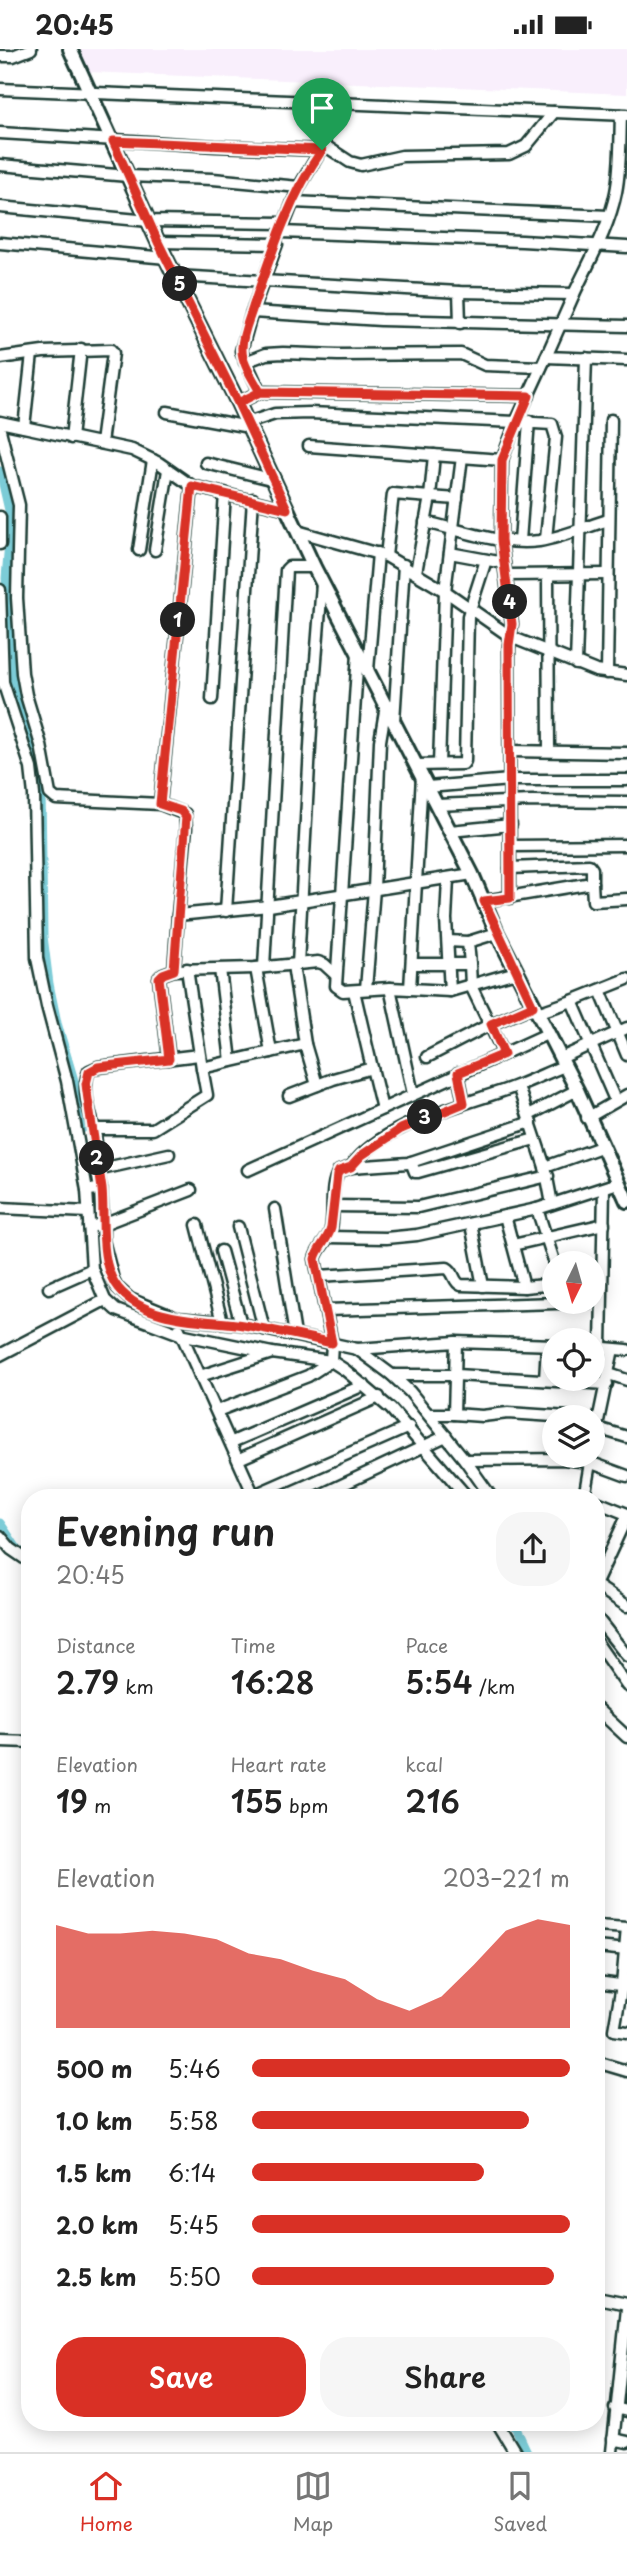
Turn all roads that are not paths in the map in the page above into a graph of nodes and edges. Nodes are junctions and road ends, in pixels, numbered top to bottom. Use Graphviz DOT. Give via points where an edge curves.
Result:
graph roads {
  1 [pos="31,49"];
  2 [pos="70,49"];
  3 [pos="0,56"];
  4 [pos="0,89"];
  5 [pos="91,92"];
  6 [pos="328,104"];
  7 [pos="554,112"];
  8 [pos="624,115"];
  9 [pos="0,134"];
  10 [pos="113,141"];
  11 [pos="323,147"];
  12 [pos="0,165"];
  13 [pos="128,176"];
  14 [pos="299,187"];
  15 [pos="293,202"];
  16 [pos="0,207"];
  17 [pos="608,216"];
  18 [pos="149,221"];
  19 [pos="283,227"];
  20 [pos="158,242"];
  21 [pos="0,243"];
  22 [pos="277,244"];
  23 [pos="597,246"];
  24 [pos="627,247"];
  25 [pos="167,258"];
  26 [pos="176,276"];
  27 [pos="262,279"];
  28 [pos="459,292"];
  29 [pos="574,294"];
  30 [pos="252,312"];
  31 [pos="460,323"];
  32 [pos="560,324"];
  33 [pos="627,326"];
  34 [pos="81,349"];
  35 [pos="32,354"];
  36 [pos="546,356"];
  37 [pos="0,358"];
  38 [pos="586,358"];
  39 [pos="627,360"];
  40 [pos="245,362"];
  41 [pos="541,367"];
  42 [pos="260,392"];
  43 [pos="529,396"];
  44 [pos="238,403"];
  45 [pos="167,412"];
  46 [pos="611,420"];
  47 [pos="529,421"];
  48 [pos="0,422"];
  49 [pos="516,422"];
  50 [pos="248,425"];
  51 [pos="24,427"];
  52 [pos="0,430"];
  53 [pos="71,438"];
  54 [pos="101,443"];
  55 [pos="309,446"];
  56 [pos="434,455"];
  57 [pos="462,457"];
  58 [pos="153,460"];
  59 [pos="502,460"];
  60 [pos="206,463"];
  61 [pos="168,470"];
  62 [pos="275,480"];
  63 [pos="192,486"];
  64 [pos="225,493"];
  65 [pos="430,497"];
  66 [pos="253,499"];
  67 [pos="457,499"];
  68 [pos="287,509"];
  69 [pos="0,517"];
  70 [pos="608,520"];
  71 [pos="425,522"];
  72 [pos="453,529"];
  73 [pos="580,529"];
  74 [pos="297,531"];
  75 [pos="547,539"];
  76 [pos="501,540"];
  77 [pos="520,541"];
  78 [pos="0,544"];
  79 [pos="139,550"];
  80 [pos="155,550"];
  81 [pos="450,553"];
  82 [pos="382,554"];
  83 [pos="486,560"];
  84 [pos="504,563"];
  85 [pos="404,565"];
  86 [pos="314,568"];
  87 [pos="416,572"];
  88 [pos="579,575"];
  89 [pos="607,575"];
  90 [pos="507,576"];
  91 [pos="548,576"];
  92 [pos="322,583"];
  93 [pos="0,590"];
  94 [pos="445,591"];
  95 [pos="471,609"];
  96 [pos="511,637"];
  97 [pos="358,652"];
  98 [pos="549,653"];
  99 [pos="576,664"];
  100 [pos="368,670"];
  101 [pos="607,673"];
  102 [pos="627,675"];
  103 [pos="212,699"];
  104 [pos="386,705"];
  105 [pos="394,721"];
  106 [pos="510,751"];
  107 [pos="549,751"];
  108 [pos="627,753"];
  109 [pos="439,764"];
  110 [pos="423,776"];
  111 [pos="510,780"];
  112 [pos="627,780"];
  113 [pos="510,802"];
  114 [pos="627,802"];
  115 [pos="160,804"];
  116 [pos="437,805"];
  117 [pos="511,825"];
  118 [pos="450,831"];
  119 [pos="627,845"];
  120 [pos="511,846"];
  121 [pos="510,868"];
  122 [pos="472,874"];
  123 [pos="448,879"];
  124 [pos="592,883"];
  125 [pos="415,884"];
  126 [pos="374,889"];
  127 [pos="342,893"];
  128 [pos="510,898"];
  129 [pos="627,899"];
  130 [pos="302,901"];
  131 [pos="484,901"];
  132 [pos="269,906"];
  133 [pos="226,911"];
  134 [pos="178,915"];
  135 [pos="497,933"];
  136 [pos="448,941"];
  137 [pos="468,943"];
  138 [pos="296,964"];
  139 [pos="412,964"];
  140 [pos="470,964"];
  141 [pos="449,966"];
  142 [pos="260,967"];
  143 [pos="187,969"];
  144 [pos="220,969"];
  145 [pos="174,970"];
  146 [pos="516,972"];
  147 [pos="336,975"];
  148 [pos="627,979"];
  149 [pos="471,986"];
  150 [pos="390,988"];
  151 [pos="366,989"];
  152 [pos="410,989"];
  153 [pos="600,990"];
  154 [pos="354,991"];
  155 [pos="450,991"];
  156 [pos="572,1002"];
  157 [pos="535,1010"];
  158 [pos="491,1024"];
  159 [pos="622,1030"];
  160 [pos="547,1034"];
  161 [pos="305,1044"];
  162 [pos="589,1044"];
  163 [pos="271,1052"];
  164 [pos="504,1054"];
  165 [pos="199,1055"];
  166 [pos="627,1055"];
  167 [pos="427,1057"];
  168 [pos="169,1059"];
  169 [pos="231,1061"];
  170 [pos="562,1062"];
  171 [pos="372,1067"];
  172 [pos="202,1069"];
  173 [pos="458,1073"];
  174 [pos="317,1085"];
  175 [pos="518,1086"];
  176 [pos="577,1090"];
  177 [pos="413,1094"];
  178 [pos="627,1095"];
  179 [pos="289,1096"];
  180 [pos="615,1100"];
  181 [pos="464,1103"];
  182 [pos="382,1109"];
  183 [pos="587,1118"];
  184 [pos="530,1119"];
  185 [pos="94,1129"];
  186 [pos="535,1139"];
  187 [pos="601,1147"];
  188 [pos="169,1154"];
  189 [pos="411,1162"];
  190 [pos="351,1167"];
  191 [pos="97,1170"];
  192 [pos="248,1170"];
  193 [pos="547,1171"];
  194 [pos="618,1183"];
  195 [pos="604,1188"];
  196 [pos="102,1189"];
  197 [pos="87,1190"];
  198 [pos="191,1190"];
  199 [pos="627,1201"];
  200 [pos="552,1204"];
  201 [pos="333,1206"];
  202 [pos="0,1208"];
  203 [pos="275,1209"];
  204 [pos="537,1209"];
  205 [pos="88,1212"];
  206 [pos="505,1216"];
  207 [pos="103,1224"];
  208 [pos="471,1224"];
  209 [pos="604,1224"];
  210 [pos="197,1225"];
  211 [pos="89,1227"];
  212 [pos="238,1227"];
  213 [pos="328,1237"];
  214 [pos="546,1237"];
  215 [pos="513,1245"];
  216 [pos="221,1251"];
  217 [pos="551,1251"];
  218 [pos="601,1251"];
  219 [pos="92,1269"];
  220 [pos="319,1276"];
  221 [pos="542,1285"];
  222 [pos="483,1286"];
  223 [pos="524,1287"];
  224 [pos="49,1288"];
  225 [pos="105,1300"];
  226 [pos="542,1304"];
  227 [pos="326,1310"];
  228 [pos="176,1318"];
  229 [pos="222,1322"];
  230 [pos="241,1325"];
  231 [pos="264,1329"];
  232 [pos="180,1333"];
  233 [pos="295,1335"];
  234 [pos="456,1342"];
  235 [pos="332,1343"];
  236 [pos="542,1345"];
  237 [pos="605,1348"];
  238 [pos="357,1349"];
  239 [pos="613,1349"];
  240 [pos="627,1350"];
  241 [pos="272,1353"];
  242 [pos="0,1355"];
  243 [pos="331,1361"];
  244 [pos="392,1375"];
  245 [pos="456,1375"];
  246 [pos="200,1376"];
  247 [pos="605,1379"];
  248 [pos="608,1379"];
  249 [pos="542,1380"];
  250 [pos="627,1380"];
  251 [pos="364,1385"];
  252 [pos="379,1397"];
  253 [pos="601,1405"];
  254 [pos="217,1411"];
  255 [pos="429,1414"];
  256 [pos="454,1414"];
  257 [pos="542,1415"];
  258 [pos="605,1426"];
  259 [pos="409,1427"];
  260 [pos="446,1436"];
  261 [pos="627,1437"];
  262 [pos="232,1442"];
  263 [pos="425,1447"];
  264 [pos="239,1459"];
  265 [pos="465,1459"];
  266 [pos="542,1459"];
  267 [pos="605,1466"];
  268 [pos="589,1468"];
  269 [pos="627,1476"];
  270 [pos="251,1489"];
  271 [pos="270,1489"];
  272 [pos="334,1489"];
  273 [pos="460,1489"];
  274 [pos="486,1489"];
  275 [pos="586,1489"];
  276 [pos="605,1505"];
  277 [pos="627,1515"];
  278 [pos="0,1536"];
  279 [pos="21,1556"];
  280 [pos="605,1566"];
  281 [pos="605,1590"];
  282 [pos="627,1606"];
  283 [pos="605,1628"];
  284 [pos="605,1653"];
  285 [pos="627,1656"];
  286 [pos="626,1681"];
  287 [pos="605,1716"];
  288 [pos="627,1737"];
  289 [pos="0,1741"];
  290 [pos="21,1742"];
  291 [pos="605,1927"];
  292 [pos="627,1928"];
  293 [pos="605,1948"];
  294 [pos="625,1949"];
  295 [pos="605,1983"];
  296 [pos="625,1986"];
  297 [pos="627,2032"];
  298 [pos="605,2064"];
  299 [pos="627,2071"];
  300 [pos="605,2300"];
  301 [pos="627,2306"];
  302 [pos="615,2409"];
  303 [pos="627,2411"];
  304 [pos="502,2431"];
  305 [pos="613,2439"];
  306 [pos="627,2442"];
  307 [pos="515,2452"];
  308 [pos="612,2452"];
  1 -- 3 [label="street"];
  2 -- 5 [label="main road"];
  4 -- 5 [label="street"];
  5 -- 6 [label="street"];
  5 -- 10 [label="main road"];
  6 -- 7 [label="street"];
  6 -- 11 [label="street"];
  7 -- 8 [label="street"];
  7 -- 11 [label="street" via="526,146 509,154 402,156 361,165"];
  8 -- 17 [label="street" via="616,194"];
  9 -- 10 [label="street"];
  10 -- 11 [label="street"];
  10 -- 13 [label="main road"];
  11 -- 14 [label="street"];
  12 -- 13 [label="street"];
  13 -- 14 [label="street"];
  13 -- 18 [label="main road"];
  14 -- 15 [label="street"];
  15 -- 17 [label="street"];
  15 -- 19 [label="street"];
  16 -- 18 [label="street"];
  17 -- 23 [label="street"];
  18 -- 19 [label="street"];
  18 -- 20 [label="main road"];
  19 -- 22 [label="street"];
  19 -- 23 [label="street"];
  20 -- 22 [label="street"];
  20 -- 25 [label="main road"];
  21 -- 25 [label="street"];
  22 -- 27 [label="street"];
  23 -- 24 [label="street"];
  23 -- 29 [label="street"];
  25 -- 26 [label="main road"];
  26 -- 27 [label="street"];
  26 -- 44 [label="main road"];
  27 -- 28 [label="street"];
  27 -- 30 [label="street"];
  28 -- 29 [label="street"];
  28 -- 31 [label="street"];
  29 -- 32 [label="street"];
  30 -- 31 [label="street"];
  30 -- 40 [label="street" via="241,351"];
  31 -- 32 [label="street"];
  32 -- 33 [label="street"];
  32 -- 36 [label="street"];
  34 -- 35 [label="street"];
  34 -- 53 [label="street"];
  34 -- 54 [label="street" via="113,351"];
  35 -- 37 [label="street"];
  35 -- 51 [label="street"];
  36 -- 38 [label="street"];
  36 -- 41 [label="street"];
  38 -- 39 [label="street"];
  38 -- 73 [label="street"];
  40 -- 41 [label="street" via="283,352 461,354 485,365"];
  40 -- 42 [label="street"];
  41 -- 43 [label="street"];
  42 -- 43 [label="street"];
  42 -- 44 [label="street"];
  43 -- 49 [label="street"];
  44 -- 50 [label="main road"];
  45 -- 50 [label="street"];
  46 -- 70 [label="street"];
  47 -- 49 [label="street"];
  47 -- 75 [label="street" via="552,424 556,432"];
  47 -- 77 [label="street"];
  48 -- 51 [label="street"];
  49 -- 50 [label="street" via="310,413 275,414"];
  49 -- 59 [label="street"];
  50 -- 62 [label="main road"];
  51 -- 53 [label="street"];
  52 -- 115 [label="street" via="19,505 17,597 22,673 50,794 56,800"];
  53 -- 54 [label="street"];
  54 -- 58 [label="street"];
  55 -- 56 [label="street"];
  56 -- 57 [label="street"];
  56 -- 65 [label="street"];
  57 -- 59 [label="street"];
  57 -- 67 [label="street"];
  58 -- 61 [label="street"];
  58 -- 79 [label="street"];
  59 -- 76 [label="street"];
  60 -- 62 [label="street"];
  61 -- 63 [label="street"];
  61 -- 80 [label="street"];
  62 -- 68 [label="main road"];
  63 -- 64 [label="street"];
  63 -- 115 [label="street"];
  64 -- 66 [label="street"];
  64 -- 103 [label="street"];
  65 -- 67 [label="street"];
  65 -- 71 [label="street"];
  65 -- 82 [label="street" via="393,494"];
  66 -- 68 [label="street"];
  66 -- 133 [label="street"];
  67 -- 72 [label="street"];
  68 -- 74 [label="main road"];
  69 -- 78 [label="street"];
  70 -- 73 [label="street"];
  70 -- 89 [label="street"];
  71 -- 72 [label="street"];
  71 -- 87 [label="street"];
  72 -- 76 [label="street"];
  72 -- 81 [label="street"];
  73 -- 75 [label="street"];
  73 -- 88 [label="street"];
  74 -- 82 [label="street"];
  74 -- 86 [label="main road"];
  75 -- 77 [label="street"];
  76 -- 77 [label="street"];
  76 -- 84 [label="street"];
  81 -- 83 [label="street"];
  81 -- 94 [label="street"];
  82 -- 85 [label="street"];
  82 -- 100 [label="street"];
  83 -- 84 [label="street"];
  83 -- 95 [label="street"];
  84 -- 90 [label="street"];
  85 -- 87 [label="street"];
  85 -- 105 [label="street"];
  86 -- 92 [label="main road"];
  86 -- 132 [label="street" via="286,570"];
  87 -- 94 [label="street"];
  88 -- 89 [label="street"];
  88 -- 91 [label="street"];
  88 -- 99 [label="street"];
  89 -- 101 [label="street"];
  90 -- 91 [label="street"];
  90 -- 96 [label="street"];
  91 -- 98 [label="street"];
  92 -- 97 [label="main road"];
  92 -- 130 [label="street"];
  93 -- 197 [label="street" via="4,682 31,768 34,795 37,958 67,1080"];
  94 -- 95 [label="street"];
  94 -- 109 [label="street"];
  95 -- 96 [label="street"];
  95 -- 109 [label="street" via="465,761"];
  96 -- 98 [label="street"];
  96 -- 106 [label="street"];
  97 -- 100 [label="main road"];
  97 -- 127 [label="street"];
  98 -- 99 [label="street"];
  98 -- 107 [label="street"];
  99 -- 101 [label="street"];
  100 -- 104 [label="main road"];
  101 -- 102 [label="street"];
  104 -- 105 [label="main road"];
  104 -- 126 [label="street" via="380,741"];
  105 -- 110 [label="main road"];
  106 -- 107 [label="street"];
  106 -- 111 [label="street"];
  107 -- 108 [label="street"];
  109 -- 110 [label="street"];
  110 -- 111 [label="street"];
  110 -- 116 [label="main road"];
  110 -- 125 [label="street"];
  111 -- 112 [label="street"];
  111 -- 113 [label="street"];
  113 -- 114 [label="street"];
  113 -- 116 [label="street"];
  113 -- 117 [label="street"];
  115 -- 134 [label="street" via="186,817"];
  116 -- 118 [label="main road"];
  117 -- 118 [label="street"];
  117 -- 120 [label="street"];
  118 -- 122 [label="main road"];
  119 -- 120 [label="street"];
  120 -- 121 [label="street"];
  121 -- 124 [label="street" via="589,865"];
  121 -- 128 [label="street"];
  122 -- 123 [label="street"];
  122 -- 131 [label="main road"];
  123 -- 125 [label="street"];
  123 -- 136 [label="street"];
  124 -- 128 [label="street"];
  124 -- 129 [label="street" via="593,901"];
  125 -- 126 [label="street"];
  125 -- 139 [label="street"];
  126 -- 127 [label="street"];
  126 -- 151 [label="street"];
  127 -- 130 [label="street"];
  127 -- 147 [label="street"];
  128 -- 131 [label="street"];
  130 -- 132 [label="street"];
  130 -- 138 [label="street"];
  131 -- 135 [label="main road"];
  132 -- 133 [label="street"];
  132 -- 142 [label="street"];
  133 -- 134 [label="street"];
  134 -- 145 [label="street"];
  135 -- 137 [label="street"];
  135 -- 146 [label="main road"];
  136 -- 137 [label="street"];
  136 -- 141 [label="street"];
  137 -- 140 [label="street"];
  138 -- 142 [label="street"];
  138 -- 147 [label="street" via="322,963"];
  138 -- 161 [label="street"];
  139 -- 141 [label="street"];
  139 -- 152 [label="street"];
  140 -- 141 [label="street"];
  140 -- 149 [label="street"];
  141 -- 155 [label="street"];
  142 -- 144 [label="street"];
  142 -- 163 [label="street"];
  143 -- 144 [label="street"];
  143 -- 145 [label="street"];
  143 -- 165 [label="street"];
  144 -- 169 [label="street"];
  145 -- 168 [label="street" via="159,978"];
  146 -- 149 [label="street"];
  146 -- 157 [label="main road"];
  147 -- 154 [label="street" via="338,989"];
  148 -- 153 [label="street"];
  149 -- 155 [label="street"];
  149 -- 158 [label="street"];
  150 -- 151 [label="street"];
  150 -- 152 [label="street"];
  150 -- 177 [label="street"];
  151 -- 154 [label="street"];
  152 -- 155 [label="street"];
  153 -- 156 [label="street"];
  153 -- 159 [label="street"];
  154 -- 171 [label="street"];
  156 -- 157 [label="street"];
  156 -- 162 [label="street"];
  157 -- 158 [label="street"];
  157 -- 160 [label="main road"];
  158 -- 164 [label="street"];
  158 -- 167 [label="street"];
  159 -- 162 [label="street"];
  159 -- 166 [label="street"];
  160 -- 164 [label="street"];
  160 -- 170 [label="main road"];
  161 -- 163 [label="street"];
  161 -- 174 [label="street"];
  162 -- 170 [label="street"];
  162 -- 180 [label="street"];
  163 -- 169 [label="street"];
  164 -- 173 [label="street"];
  165 -- 168 [label="street"];
  165 -- 172 [label="street"];
  168 -- 185 [label="street" via="89,1072 86,1084"];
  169 -- 172 [label="street"];
  170 -- 175 [label="street"];
  170 -- 176 [label="main road"];
  171 -- 174 [label="street"];
  171 -- 182 [label="street"];
  172 -- 185 [label="street" via="207,1095 157,1127"];
  173 -- 177 [label="street"];
  173 -- 181 [label="street"];
  174 -- 179 [label="street"];
  175 -- 181 [label="street"];
  175 -- 184 [label="street"];
  176 -- 183 [label="main road"];
  176 -- 184 [label="street"];
  177 -- 182 [label="street"];
  178 -- 180 [label="street"];
  180 -- 183 [label="street"];
  181 -- 190 [label="street" via="394,1133"];
  182 -- 192 [label="street"];
  183 -- 187 [label="main road"];
  184 -- 186 [label="street"];
  184 -- 189 [label="street"];
  185 -- 191 [label="street"];
  186 -- 189 [label="street" via="418,1172"];
  186 -- 193 [label="street"];
  187 -- 193 [label="street"];
  187 -- 194 [label="main road"];
  188 -- 191 [label="street"];
  189 -- 190 [label="street"];
  190 -- 201 [label="street" via="337,1175"];
  191 -- 196 [label="street"];
  193 -- 200 [label="street"];
  193 -- 201 [label="street" via="418,1207"];
  194 -- 195 [label="street"];
  194 -- 199 [label="main road"];
  195 -- 200 [label="street"];
  195 -- 209 [label="street"];
  196 -- 197 [label="street"];
  196 -- 207 [label="street"];
  197 -- 205 [label="street"];
  198 -- 207 [label="street"];
  200 -- 204 [label="street"];
  201 -- 213 [label="street"];
  202 -- 205 [label="street"];
  203 -- 233 [label="street"];
  204 -- 206 [label="street"];
  204 -- 214 [label="street"];
  205 -- 211 [label="street"];
  206 -- 208 [label="street"];
  206 -- 215 [label="street"];
  207 -- 211 [label="street"];
  207 -- 228 [label="street" via="107,1259 117,1287 130,1299"];
  208 -- 213 [label="street" via="406,1237"];
  208 -- 222 [label="street"];
  209 -- 214 [label="street"];
  209 -- 218 [label="street"];
  210 -- 229 [label="street"];
  211 -- 219 [label="street"];
  212 -- 231 [label="street"];
  213 -- 220 [label="street" via="316,1255"];
  214 -- 215 [label="street"];
  214 -- 217 [label="street"];
  215 -- 223 [label="street"];
  216 -- 230 [label="street"];
  219 -- 224 [label="street"];
  219 -- 225 [label="street"];
  220 -- 222 [label="street" via="447,1268 459,1285"];
  220 -- 227 [label="street"];
  221 -- 223 [label="street"];
  222 -- 223 [label="street"];
  225 -- 232 [label="street" via="130,1317"];
  225 -- 242 [label="street"];
  226 -- 227 [label="street"];
  227 -- 235 [label="street"];
  228 -- 229 [label="street"];
  228 -- 232 [label="street"];
  229 -- 230 [label="street"];
  230 -- 231 [label="street"];
  231 -- 233 [label="street"];
  232 -- 241 [label="street"];
  232 -- 246 [label="street"];
  233 -- 235 [label="street"];
  234 -- 236 [label="street"];
  234 -- 238 [label="street"];
  234 -- 245 [label="street"];
  235 -- 238 [label="street"];
  235 -- 243 [label="street"];
  237 -- 239 [label="street"];
  238 -- 244 [label="street"];
  239 -- 240 [label="street"];
  239 -- 248 [label="street"];
  241 -- 243 [label="street"];
  241 -- 246 [label="street"];
  243 -- 251 [label="street"];
  243 -- 254 [label="street" via="308,1376"];
  244 -- 245 [label="street"];
  244 -- 255 [label="street"];
  245 -- 249 [label="street"];
  245 -- 256 [label="street"];
  246 -- 254 [label="street"];
  247 -- 248 [label="street"];
  248 -- 250 [label="street"];
  248 -- 253 [label="street"];
  251 -- 252 [label="street"];
  251 -- 262 [label="street"];
  252 -- 259 [label="street"];
  252 -- 264 [label="street"];
  254 -- 262 [label="street"];
  255 -- 256 [label="street"];
  255 -- 260 [label="street"];
  256 -- 257 [label="street"];
  258 -- 261 [label="street"];
  259 -- 263 [label="street"];
  259 -- 271 [label="street"];
  260 -- 263 [label="street"];
  260 -- 265 [label="street"];
  262 -- 264 [label="street"];
  263 -- 272 [label="street"];
  263 -- 273 [label="street"];
  264 -- 270 [label="street"];
  265 -- 266 [label="street"];
  265 -- 274 [label="street"];
  267 -- 269 [label="street"];
  268 -- 275 [label="street"];
  276 -- 277 [label="street"];
  277 -- 280 [label="street"];
  278 -- 279 [label="street"];
  281 -- 282 [label="street"];
  283 -- 285 [label="street"];
  284 -- 286 [label="street"];
  287 -- 288 [label="street"];
  289 -- 290 [label="street"];
  291 -- 292 [label="street"];
  292 -- 294 [label="street"];
  293 -- 294 [label="street"];
  294 -- 296 [label="street"];
  295 -- 296 [label="street"];
  296 -- 297 [label="street" via="614,2030"];
  298 -- 299 [label="street"];
  300 -- 301 [label="street"];
  301 -- 302 [label="street"];
  302 -- 303 [label="street"];
  302 -- 305 [label="street"];
  304 -- 307 [label="street"];
  305 -- 306 [label="street"];
  305 -- 308 [label="street"];
}
